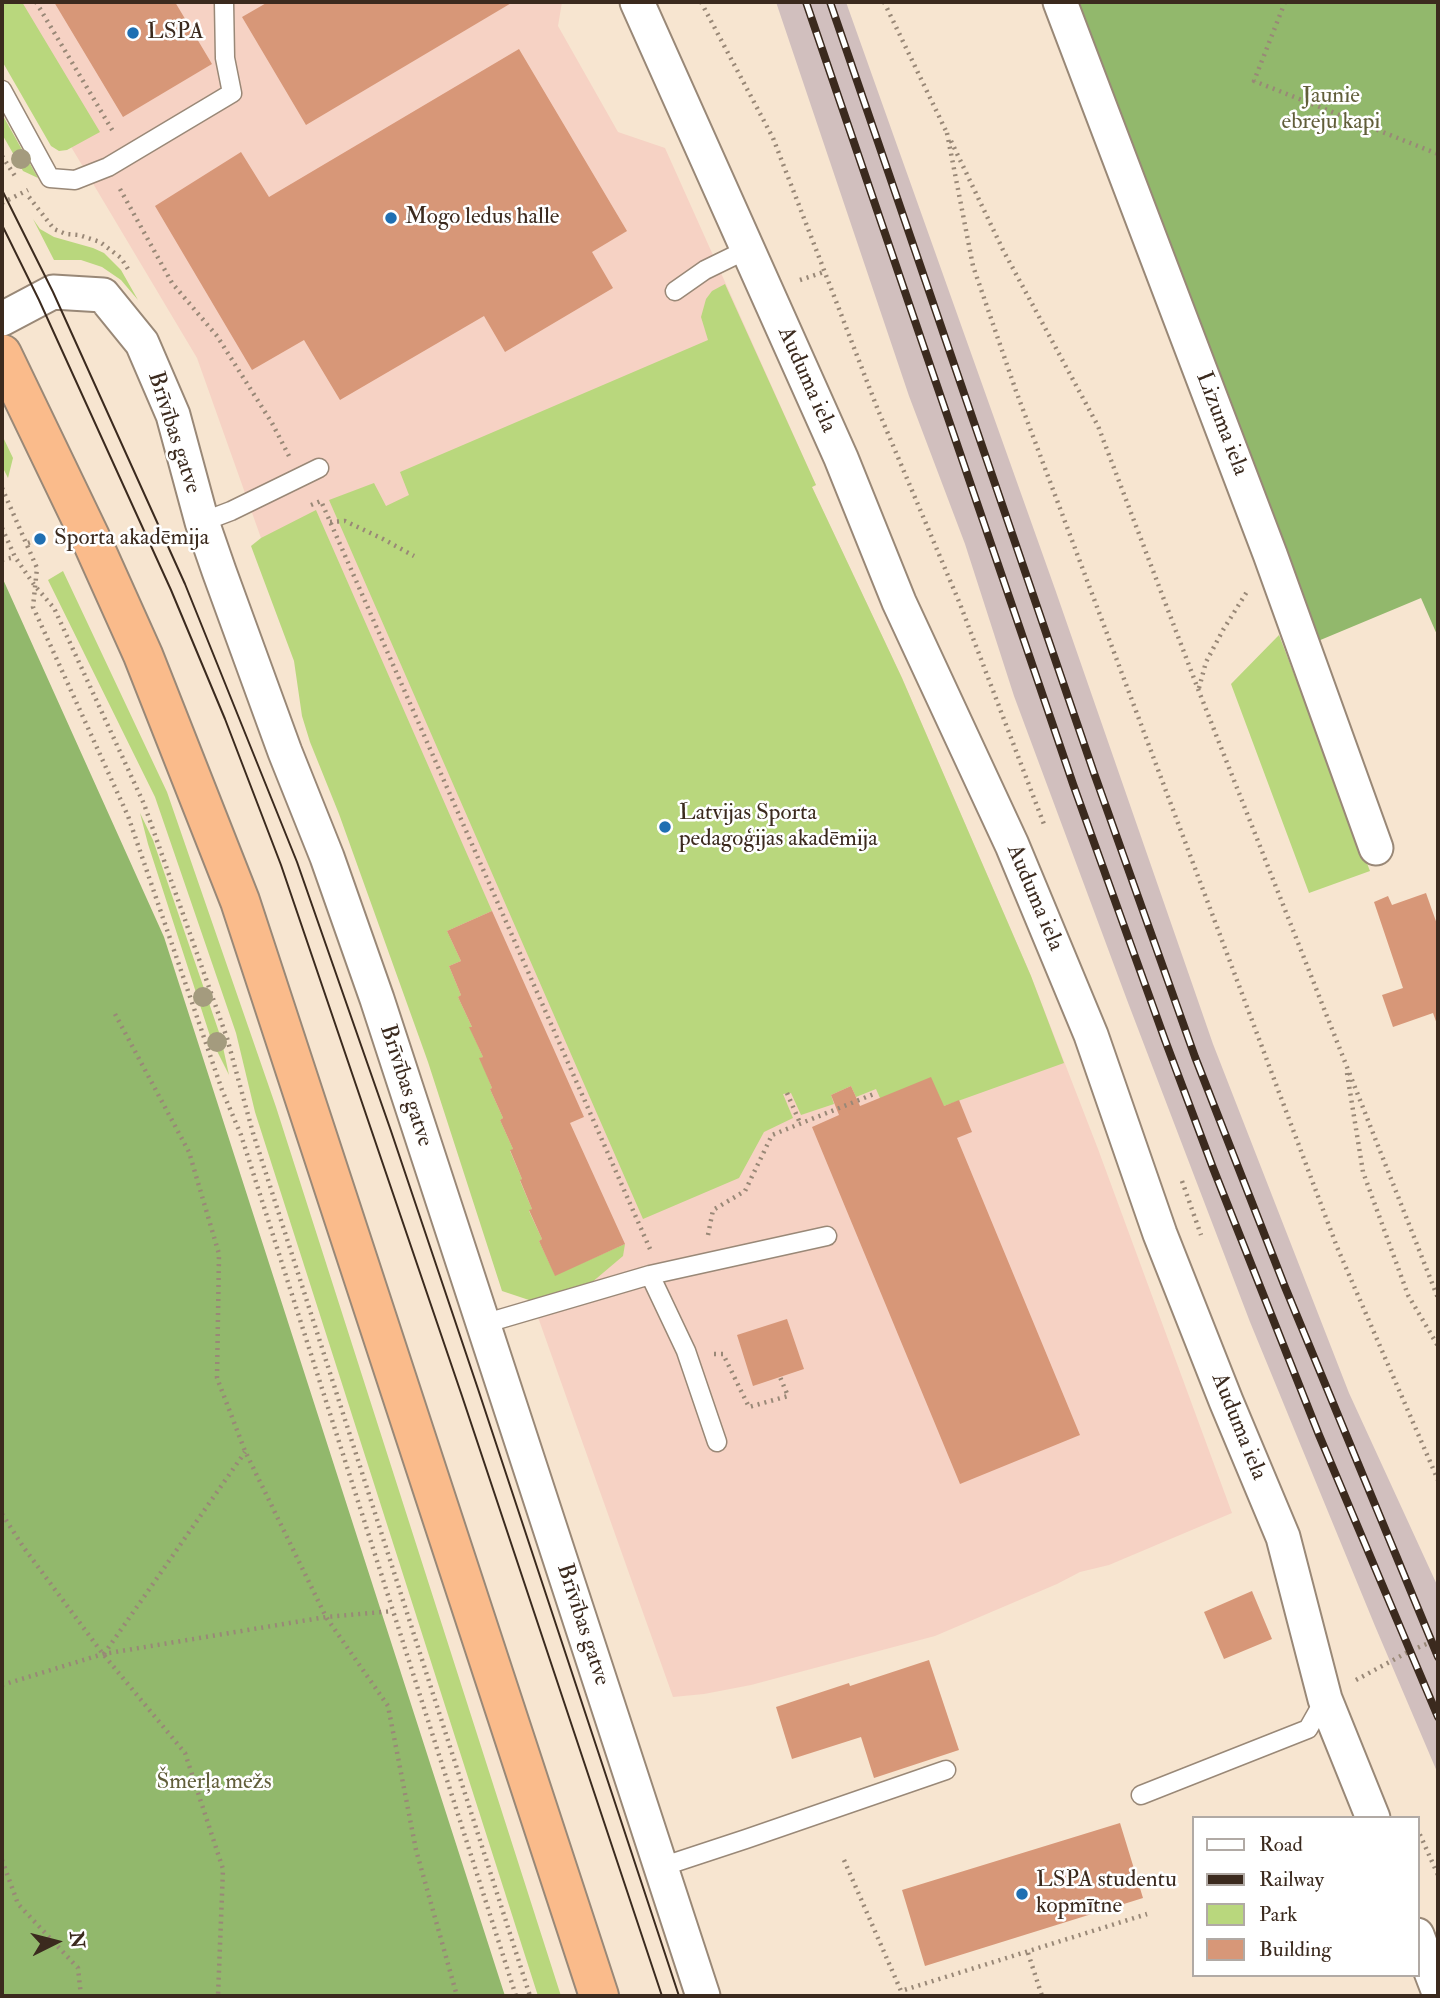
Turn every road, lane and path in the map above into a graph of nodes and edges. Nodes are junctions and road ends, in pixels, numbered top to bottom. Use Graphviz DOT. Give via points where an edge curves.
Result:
graph roads {
  1 [pos="36,2"];
  2 [pos="224,2"];
  3 [pos="636,2"];
  4 [pos="884,2"];
  5 [pos="1060,2"];
  6 [pos="1285,2"];
  7 [pos="2,90"];
  8 [pos="947,133"];
  9 [pos="1438,153"];
  10 [pos="127,156"];
  11 [pos="108,167"];
  12 [pos="747,250"];
  13 [pos="675,291"];
  14 [pos="2,318"];
  15 [pos="2,354"];
  16 [pos="319,468"];
  17 [pos="301,477"];
  18 [pos="2,488"];
  19 [pos="309,506"];
  20 [pos="202,522"];
  21 [pos="330,522"];
  22 [pos="2,528"];
  23 [pos="40,539"];
  24 [pos="27,543"];
  25 [pos="1270,554"];
  26 [pos="414,556"];
  27 [pos="15,557"];
  28 [pos="2,560"];
  29 [pos="35,586"];
  30 [pos="1198,690"];
  31 [pos="1376,848"];
  32 [pos="115,1014"];
  33 [pos="1345,1062"];
  34 [pos="787,1093"];
  35 [pos="874,1094"];
  36 [pos="800,1124"];
  37 [pos="827,1236"];
  38 [pos="703,1264"];
  39 [pos="655,1274"];
  40 [pos="1438,1298"];
  41 [pos="483,1324"];
  42 [pos="1438,1346"];
  43 [pos="685,1351"];
  44 [pos="780,1377"];
  45 [pos="717,1442"];
  46 [pos="246,1451"];
  47 [pos="1438,1479"];
  48 [pos="2,1514"];
  49 [pos="393,1611"];
  50 [pos="326,1617"];
  51 [pos="1438,1639"];
  52 [pos="103,1654"];
  53 [pos="2,1685"];
  54 [pos="1338,1691"];
  55 [pos="946,1770"];
  56 [pos="1141,1795"];
  57 [pos="1372,1816"];
  58 [pos="1419,1833"];
  59 [pos="2,1860"];
  60 [pos="844,1860"];
  61 [pos="661,1867"];
  62 [pos="1438,1875"];
  63 [pos="1147,1914"];
  64 [pos="1419,1940"];
  65 [pos="1028,1952"];
  66 [pos="1438,1990"];
  67 [pos="81,1996"];
  68 [pos="218,1996"];
  69 [pos="457,1996"];
  70 [pos="516,1996"];
  71 [pos="530,1996"];
  72 [pos="599,1996"];
  73 [pos="703,1996"];
  74 [pos="1042,1996"];
  1 -- 10 [label="path"];
  2 -- 10 [label="lane" via="225,58 232,93"];
  3 -- 12 [label="street, Auduma iela"];
  4 -- 8 [label="path"];
  5 -- 25 [label="street, Lizuma iela"];
  6 -- 9 [label="path" via="1254,81"];
  7 -- 11 [label="lane" via="51,177 75,180"];
  8 -- 30 [label="path" via="1003,250 1098,426"];
  8 -- 47 [label="path" via="973,266 1016,391 1337,1247"];
  10 -- 11 [label="lane"];
  11 -- 17 [label="path" via="172,283 218,336"];
  12 -- 13 [label="lane"];
  12 -- 54 [label="street, Auduma iela" via="841,458 898,602 1012,845 1091,1035 1160,1234 1283,1537"];
  14 -- 20 [label="street, Brīvības gatve" via="53,292 103,295 142,343 173,415"];
  15 -- 72 [label="highway" via="143,655 240,901"];
  16 -- 17 [label="lane"];
  17 -- 20 [label="lane"];
  18 -- 24 [label="path"];
  19 -- 21 [label="path" via="321,501"];
  20 -- 41 [label="street, Brīvības gatve" via="337,883"];
  21 -- 26 [label="path" via="345,521"];
  21 -- 39 [label="path"];
  22 -- 27 [label="path"];
  23 -- 24 [label="path"];
  24 -- 29 [label="path" via="37,568"];
  25 -- 30 [label="path" via="1217,641"];
  25 -- 31 [label="street, Lizuma iela"];
  27 -- 28 [label="path"];
  27 -- 29 [label="path"];
  29 -- 49 [label="path" via="33,607 128,816 241,1135"];
  29 -- 71 [label="path" via="54,608 145,804 227,1038"];
  30 -- 33 [label="path"];
  32 -- 46 [label="path" via="190,1152 219,1254 217,1378"];
  33 -- 40 [label="path"];
  33 -- 42 [label="path" via="1363,1172 1408,1296"];
  34 -- 36 [label="path"];
  35 -- 36 [label="path"];
  36 -- 38 [label="path" via="772,1135 745,1191 713,1210"];
  37 -- 38 [label="lane"];
  38 -- 39 [label="lane"];
  39 -- 41 [label="lane"];
  39 -- 43 [label="lane"];
  41 -- 61 [label="street, Brīvības gatve"];
  43 -- 44 [label="path" via="723,1354 750,1407 788,1396"];
  43 -- 45 [label="lane"];
  46 -- 50 [label="path"];
  46 -- 52 [label="path"];
  48 -- 52 [label="path"];
  49 -- 50 [label="path"];
  49 -- 70 [label="path"];
  50 -- 52 [label="path"];
  50 -- 69 [label="path" via="388,1706 416,1850"];
  51 -- 54 [label="path"];
  52 -- 53 [label="path"];
  52 -- 68 [label="path" via="185,1753 223,1869"];
  54 -- 56 [label="lane" via="1308,1729"];
  54 -- 57 [label="street, Auduma iela"];
  55 -- 61 [label="lane"];
  58 -- 62 [label="path"];
  59 -- 67 [label="path" via="18,1904 78,1968"];
  60 -- 65 [label="path" via="901,1991"];
  61 -- 73 [label="street, Brīvības gatve"];
  63 -- 65 [label="path"];
  64 -- 66 [label="street"];
  65 -- 74 [label="path"];
}
